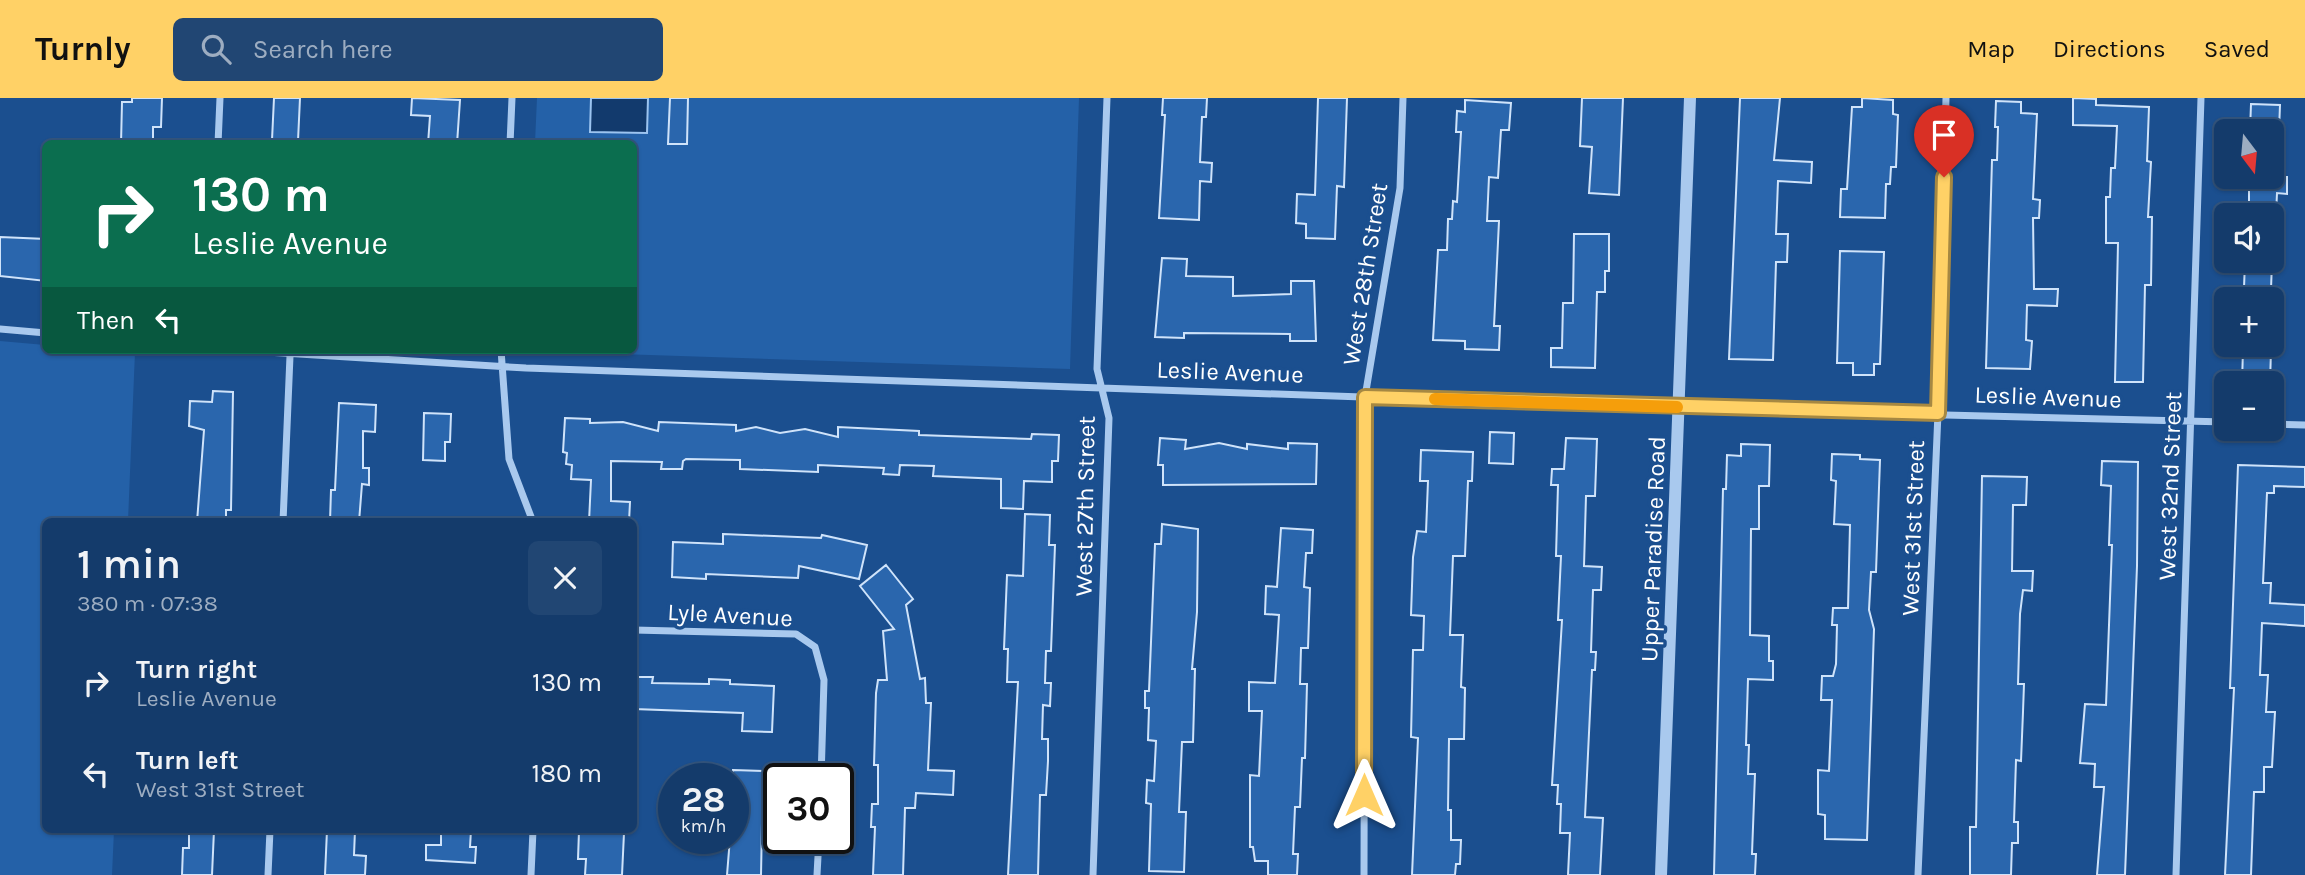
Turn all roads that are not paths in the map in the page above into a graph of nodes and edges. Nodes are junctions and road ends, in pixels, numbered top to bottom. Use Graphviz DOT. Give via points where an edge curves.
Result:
graph roads {
  1 [pos="220,98"];
  2 [pos="512,98"];
  3 [pos="1107,98"];
  4 [pos="1403,98"];
  5 [pos="1690,98"];
  6 [pos="1945,98"];
  7 [pos="2201,98"];
  8 [pos="218,140"];
  9 [pos="510,140"];
  10 [pos="0,329"];
  11 [pos="42,333"];
  12 [pos="271,354"];
  13 [pos="501,354"];
  14 [pos="290,356"];
  15 [pos="500,367"];
  16 [pos="1101,386"];
  17 [pos="1365,397"];
  18 [pos="1679,408"];
  19 [pos="1938,413"];
  20 [pos="2192,421"];
  21 [pos="2214,422"];
  22 [pos="2284,424"];
  23 [pos="2305,425"];
  24 [pos="283,518"];
  25 [pos="532,518"];
  26 [pos="637,630"];
  27 [pos="821,763"];
  28 [pos="270,833"];
  29 [pos="533,833"];
  30 [pos="818,854"];
  31 [pos="268,875"];
  32 [pos="531,875"];
  33 [pos="817,875"];
  34 [pos="1093,875"];
  35 [pos="1364,875"];
  36 [pos="1661,875"];
  37 [pos="1918,875"];
  38 [pos="2176,875"];
  1 -- 8 [label="street"];
  2 -- 9 [label="street"];
  3 -- 16 [label="street, West 27th Street" via="1097,369"];
  4 -- 17 [label="street, West 28th Street" via="1401,188"];
  5 -- 18 [label="street, Upper Paradise Road"];
  6 -- 19 [label="street, West 31st Street"];
  7 -- 20 [label="street, West 32nd Street"];
  10 -- 11 [label="street"];
  12 -- 14 [label="street, Leslie Avenue"];
  13 -- 15 [label="street"];
  14 -- 15 [label="street, Leslie Avenue"];
  14 -- 24 [label="street"];
  15 -- 16 [label="street, Leslie Avenue"];
  15 -- 25 [label="street" via="509,458"];
  16 -- 17 [label="street, Leslie Avenue"];
  16 -- 34 [label="street, West 27th Street" via="1110,418"];
  17 -- 18 [label="street, Leslie Avenue"];
  17 -- 35 [label="street, West 28th Street"];
  18 -- 19 [label="street, Leslie Avenue"];
  18 -- 36 [label="street, Upper Paradise Road"];
  19 -- 20 [label="street, Leslie Avenue"];
  19 -- 37 [label="street, West 31st Street"];
  20 -- 21 [label="street, Leslie Avenue"];
  20 -- 38 [label="street, West 32nd Street"];
  22 -- 23 [label="street"];
  26 -- 27 [label="street, Lyle Avenue" via="796,634 815,647 824,680"];
  28 -- 31 [label="street"];
  29 -- 32 [label="street"];
  30 -- 33 [label="street"];
}
